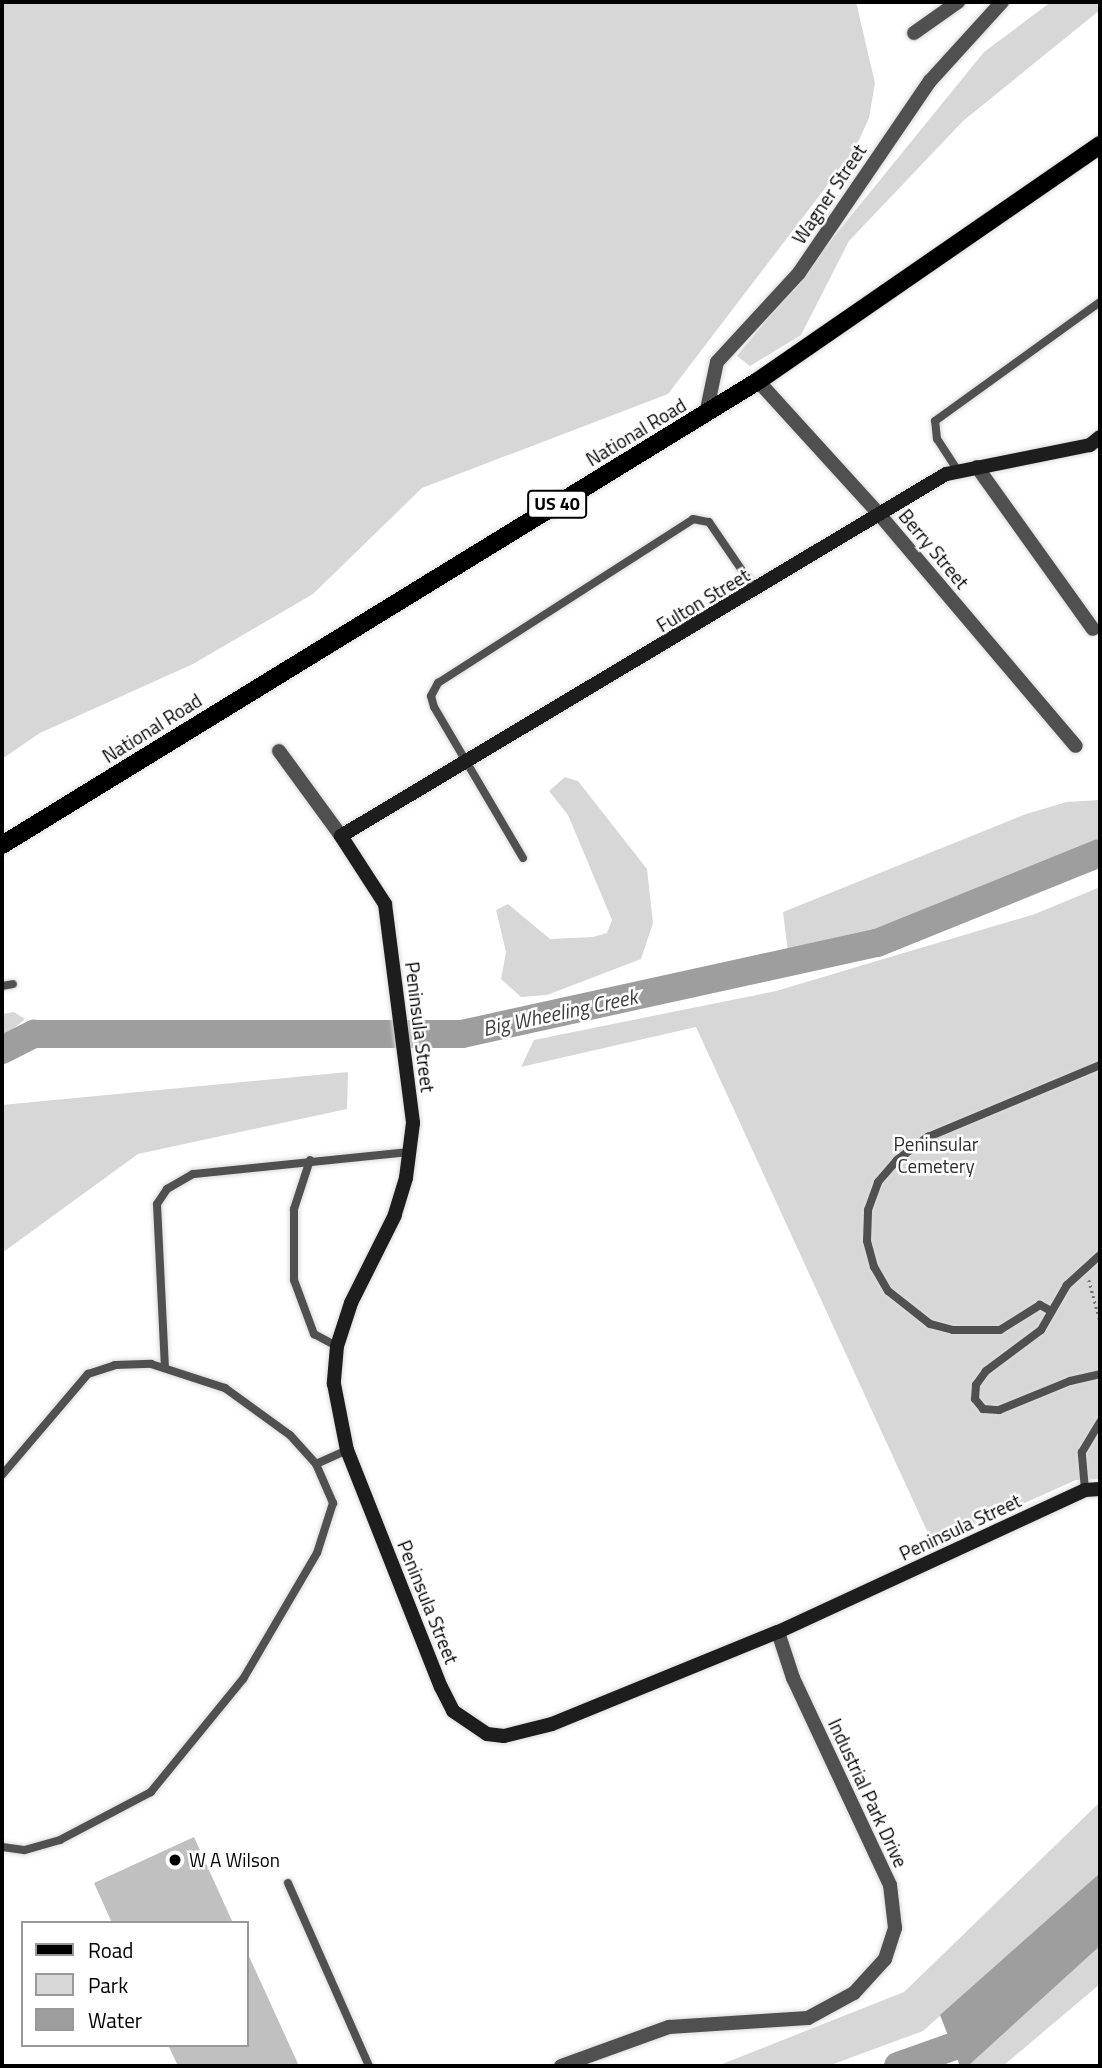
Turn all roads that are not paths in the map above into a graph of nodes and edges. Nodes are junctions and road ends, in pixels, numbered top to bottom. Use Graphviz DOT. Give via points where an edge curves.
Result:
graph roads {
  1 [pos="958,2"];
  2 [pos="1002,2"];
  3 [pos="914,33"];
  4 [pos="1100,145"];
  5 [pos="1100,302"];
  6 [pos="758,381"];
  7 [pos="706,414"];
  8 [pos="1100,438"];
  9 [pos="977,467"];
  10 [pos="958,471"];
  11 [pos="879,514"];
  12 [pos="756,591"];
  13 [pos="1093,629"];
  14 [pos="1076,746"];
  15 [pos="279,751"];
  16 [pos="466,764"];
  17 [pos="341,836"];
  18 [pos="2,845"];
  19 [pos="523,858"];
  20 [pos="13,984"];
  21 [pos="2,986"];
  22 [pos="1100,1065"];
  23 [pos="410,1152"];
  24 [pos="310,1160"];
  25 [pos="1100,1255"];
  26 [pos="1051,1311"];
  27 [pos="337,1346"];
  28 [pos="165,1368"];
  29 [pos="1100,1374"];
  30 [pos="1100,1422"];
  31 [pos="347,1450"];
  32 [pos="316,1464"];
  33 [pos="2,1475"];
  34 [pos="1093,1490"];
  35 [pos="778,1632"];
  36 [pos="2,1847"];
  37 [pos="288,1883"];
  38 [pos="369,2066"];
  39 [pos="561,2066"];
  1 -- 3 [label="street"];
  2 -- 7 [label="street, Wagner Street" via="930,81 799,273 716,362"];
  4 -- 6 [label="main road, National Road / US 40"];
  5 -- 10 [label="lane" via="935,421 937,439"];
  6 -- 7 [label="main road, National Road / US 40"];
  6 -- 11 [label="street, Berry Street"];
  7 -- 18 [label="main road, National Road / US 40"];
  8 -- 9 [label="street, Fulton Street" via="1090,445"];
  9 -- 10 [label="street, Fulton Street"];
  9 -- 13 [label="street"];
  10 -- 11 [label="street, Fulton Street"];
  11 -- 12 [label="street, Fulton Street"];
  11 -- 14 [label="street, Berry Street"];
  12 -- 16 [label="street, Fulton Street"];
  12 -- 16 [label="lane" via="709,522 693,519 438,683 430,696"];
  15 -- 17 [label="street"];
  16 -- 17 [label="street, Fulton Street"];
  16 -- 19 [label="lane"];
  17 -- 23 [label="street, Peninsula Street" via="385,904 413,1123"];
  20 -- 21 [label="lane"];
  22 -- 26 [label="lane" via="928,1137 897,1160 878,1182 868,1210 867,1241 874,1267 888,1291 930,1324 953,1331 1000,1330 1040,1305"];
  23 -- 24 [label="lane"];
  23 -- 27 [label="street, Peninsula Street" via="395,1216 351,1303"];
  24 -- 27 [label="lane" via="294,1209 294,1280 314,1334"];
  24 -- 28 [label="lane" via="193,1174 159,1198"];
  25 -- 26 [label="lane"];
  26 -- 29 [label="lane" via="1041,1330 986,1371 976,1385 975,1399 983,1409 999,1410"];
  27 -- 31 [label="street, Peninsula Street" via="334,1384"];
  28 -- 32 [label="lane" via="225,1388 290,1435"];
  28 -- 33 [label="lane" via="115,1365 88,1374"];
  30 -- 34 [label="lane" via="1082,1452"];
  31 -- 32 [label="lane"];
  31 -- 35 [label="street, Peninsula Street" via="453,1712 487,1734 504,1736 552,1724"];
  32 -- 36 [label="lane" via="333,1503 317,1553 243,1679 177,1763 151,1791 60,1840 24,1850"];
  34 -- 35 [label="street, Peninsula Street"];
  35 -- 39 [label="street, Industrial Park Drive" via="793,1678 890,1885 895,1928 885,1959 854,1993 808,2018 669,2027"];
  37 -- 38 [label="lane"];
}
